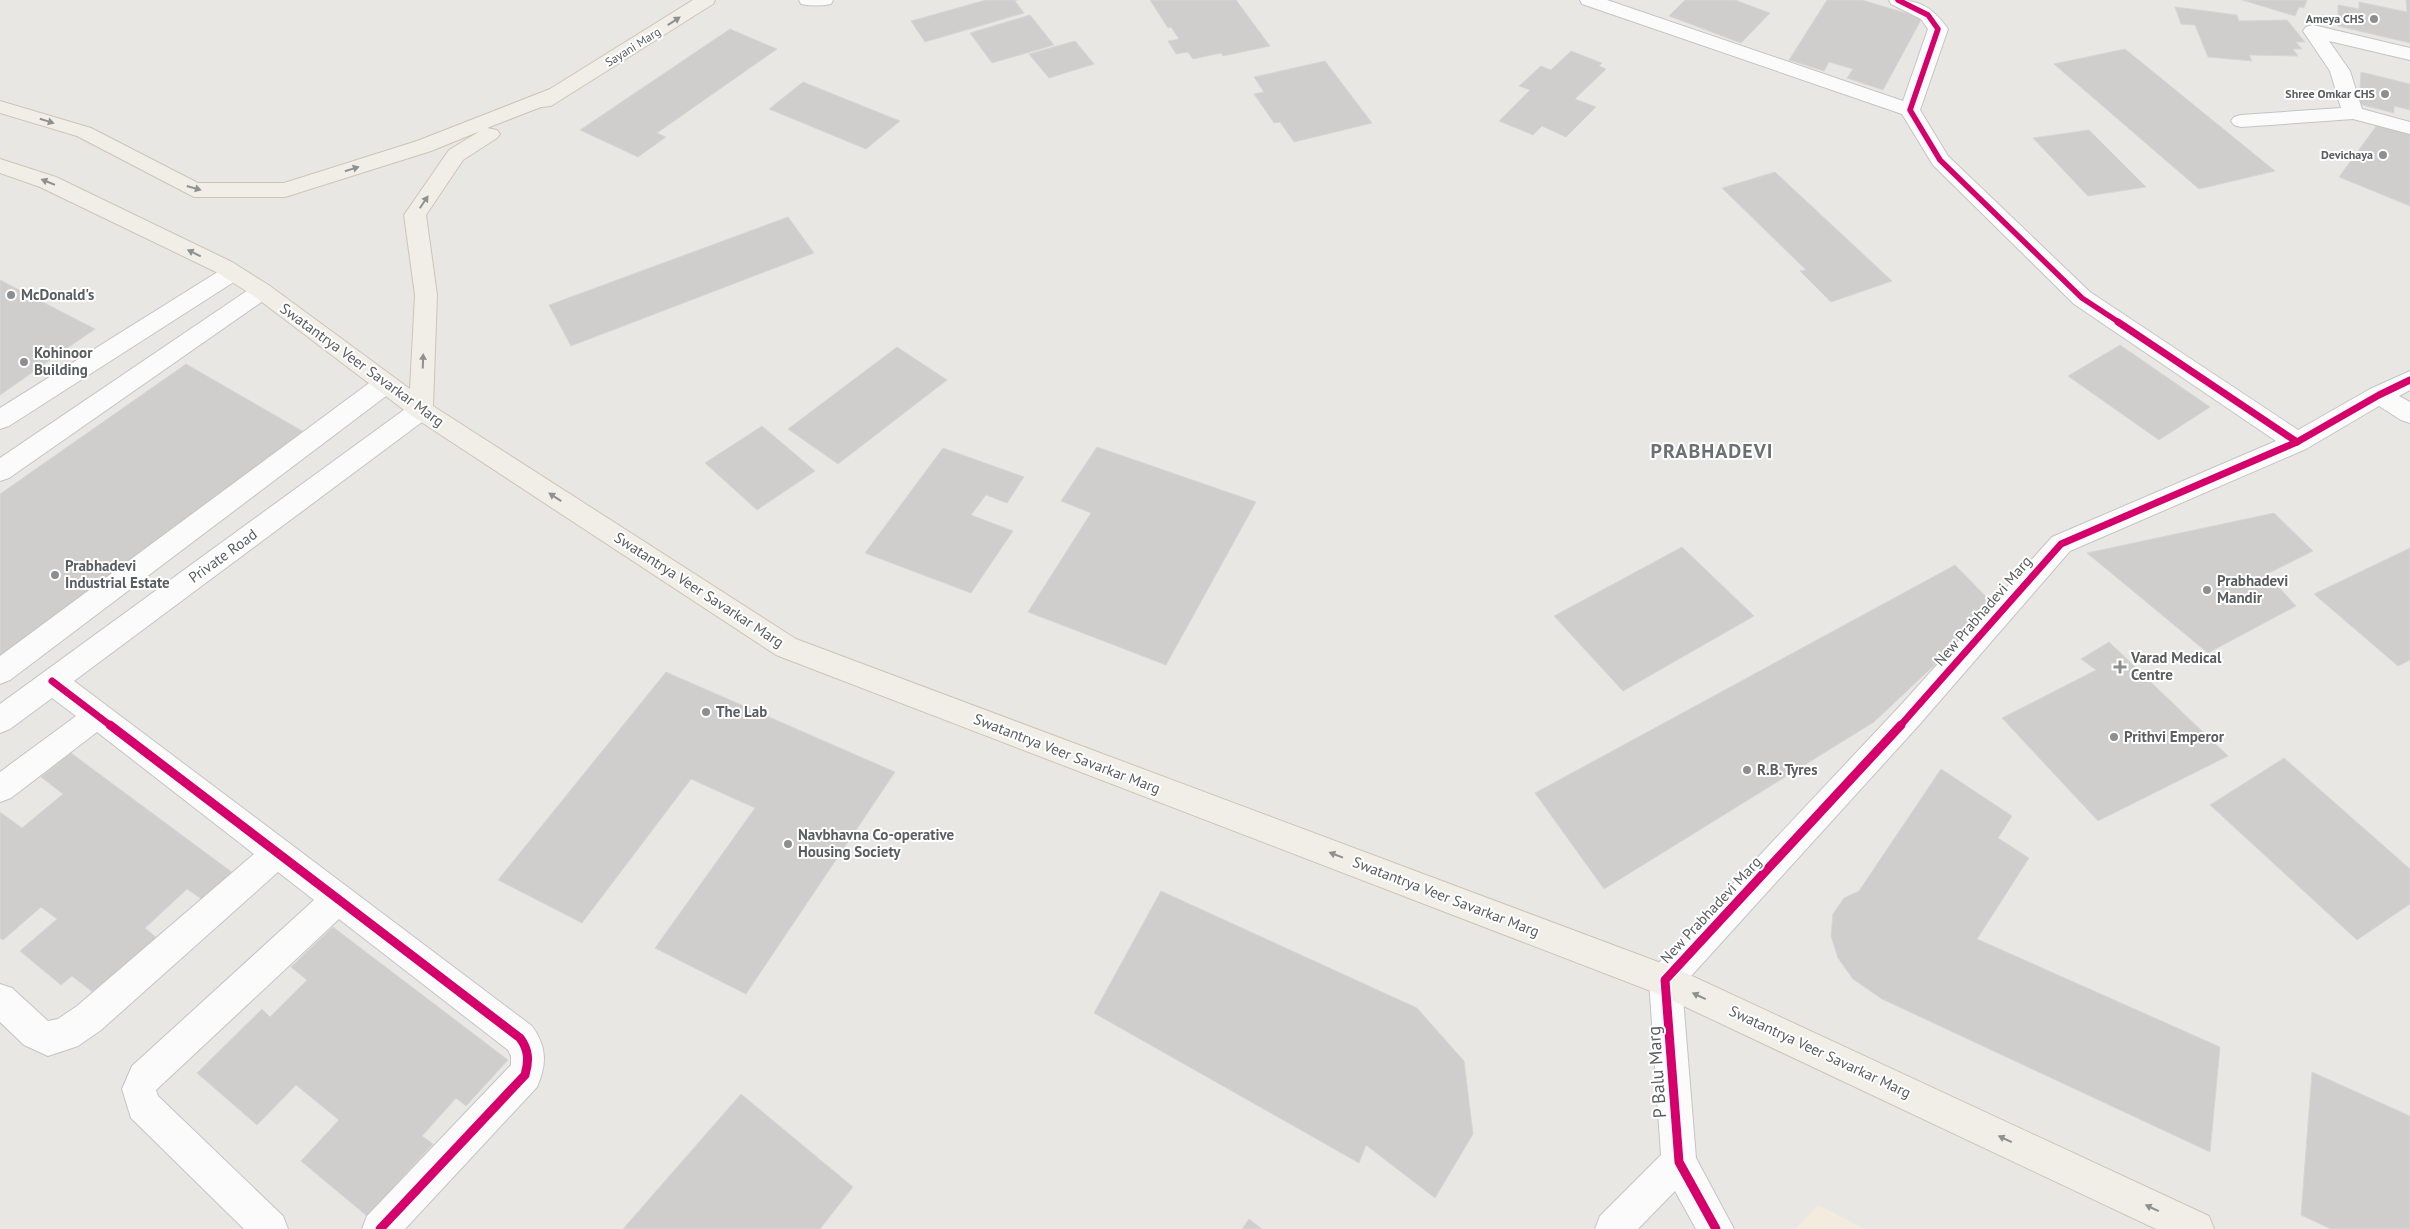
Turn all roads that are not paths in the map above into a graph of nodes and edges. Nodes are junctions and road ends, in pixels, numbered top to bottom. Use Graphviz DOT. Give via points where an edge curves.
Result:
graph roads {
  1 [pos="706,0"];
  2 [pos="808,0"];
  3 [pos="824,0"];
  4 [pos="1589,0"];
  5 [pos="1898,0"];
  6 [pos="2410,54"];
  7 [pos="559,93"];
  8 [pos="0,107"];
  9 [pos="1910,110"];
  10 [pos="2353,113"];
  11 [pos="2241,120"];
  12 [pos="2410,128"];
  13 [pos="0,166"];
  14 [pos="232,273"];
  15 [pos="262,291"];
  16 [pos="2410,380"];
  17 [pos="386,384"];
  18 [pos="2379,395"];
  19 [pos="421,410"];
  20 [pos="2410,414"];
  21 [pos="0,420"];
  22 [pos="2297,442"];
  23 [pos="0,471"];
  24 [pos="0,672"];
  25 [pos="52,681"];
  26 [pos="97,716"];
  27 [pos="0,720"];
  28 [pos="0,789"];
  29 [pos="278,853"];
  30 [pos="338,899"];
  31 [pos="1665,980"];
  32 [pos="0,1000"];
  33 [pos="1679,1162"];
  34 [pos="270,1229"];
  35 [pos="380,1229"];
  36 [pos="1613,1229"];
  37 [pos="1716,1229"];
  38 [pos="2196,1229"];
  7 -- 1 [label="main road, Sayani Marg, one-way"];
  2 -- 3 [label="street"];
  4 -- 9 [label="street"];
  5 -- 9 [label="street" via="1928,15 1938,29"];
  6 -- 10 [label="street" via="2313,30 2340,71"];
  8 -- 7 [label="main road, one-way" via="84,132 194,190 285,190 424,146"];
  19 -- 7 [label="main road, one-way" via="426,295 415,215 456,155"];
  9 -- 22 [label="street" via="1940,160 2082,298"];
  10 -- 11 [label="street"];
  10 -- 12 [label="street"];
  14 -- 13 [label="main road, Swatantrya Veer Savarkar Marg, one-way" via="48,182"];
  14 -- 15 [label="main road, Swatantrya Veer Savarkar Marg"];
  14 -- 21 [label="street"];
  15 -- 17 [label="main road, Swatantrya Veer Savarkar Marg"];
  15 -- 23 [label="street"];
  16 -- 18 [label="street, New Prabhadevi Marg"];
  17 -- 19 [label="main road, Swatantrya Veer Savarkar Marg"];
  17 -- 24 [label="street"];
  18 -- 20 [label="street"];
  18 -- 22 [label="street, New Prabhadevi Marg"];
  19 -- 25 [label="street, Private Road"];
  31 -- 19 [label="main road, Swatantrya Veer Savarkar Marg, one-way" via="786,647"];
  22 -- 31 [label="street, New Prabhadevi Marg" via="2061,544"];
  25 -- 26 [label="street"];
  25 -- 27 [label="street, Private Road"];
  26 -- 28 [label="street"];
  26 -- 29 [label="street"];
  29 -- 30 [label="street"];
  29 -- 32 [label="street" via="89,1018 66,1034 48,1040"];
  30 -- 34 [label="street" via="144,1078 139,1089 143,1106"];
  30 -- 35 [label="street" via="520,1038 528,1048 525,1075"];
  31 -- 33 [label="street, P Balu Marg"];
  38 -- 31 [label="main road, Swatantrya Veer Savarkar Marg, one-way"];
  33 -- 36 [label="street"];
  33 -- 37 [label="street"];
}
